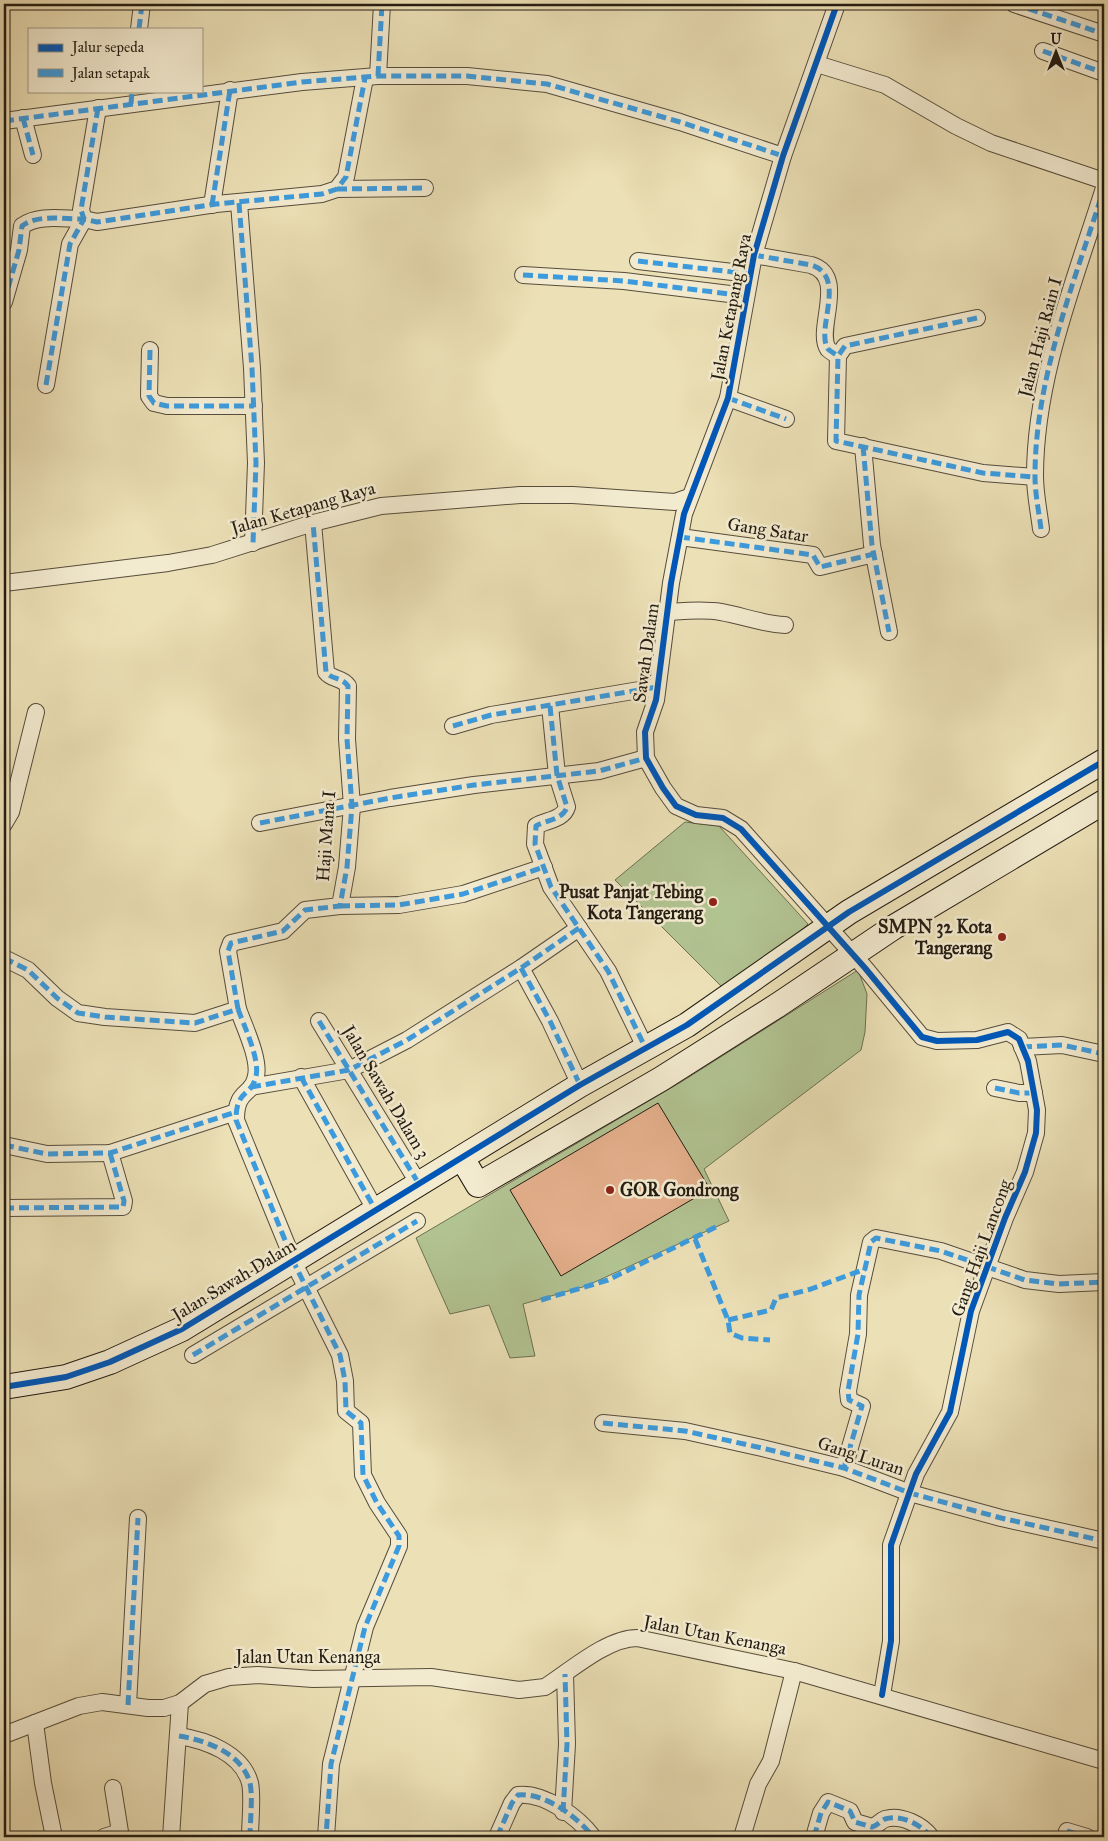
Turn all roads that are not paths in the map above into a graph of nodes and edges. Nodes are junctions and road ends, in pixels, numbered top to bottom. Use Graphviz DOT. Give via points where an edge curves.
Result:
graph roads {
  1 [pos="142,4"];
  2 [pos="382,4"];
  3 [pos="837,4"];
  4 [pos="1014,4"];
  5 [pos="139,28"];
  6 [pos="1104,34"];
  7 [pos="1043,51"];
  8 [pos="817,64"];
  9 [pos="1104,73"];
  10 [pos="372,77"];
  11 [pos="230,90"];
  12 [pos="132,98"];
  13 [pos="98,108"];
  14 [pos="23,118"];
  15 [pos="4,121"];
  16 [pos="33,155"];
  17 [pos="783,156"];
  18 [pos="1104,181"];
  19 [pos="425,188"];
  20 [pos="1104,188"];
  21 [pos="337,189"];
  22 [pos="239,203"];
  23 [pos="212,205"];
  24 [pos="83,219"];
  25 [pos="754,254"];
  26 [pos="638,261"];
  27 [pos="750,274"];
  28 [pos="523,275"];
  29 [pos="746,296"];
  30 [pos="4,302"];
  31 [pos="977,318"];
  32 [pos="150,350"];
  33 [pos="838,356"];
  34 [pos="46,385"];
  35 [pos="728,398"];
  36 [pos="254,406"];
  37 [pos="786,419"];
  38 [pos="864,446"];
  39 [pos="1034,477"];
  40 [pos="689,497"];
  41 [pos="313,523"];
  42 [pos="1041,529"];
  43 [pos="680,537"];
  44 [pos="253,543"];
  45 [pos="874,554"];
  46 [pos="4,583"];
  47 [pos="667,612"];
  48 [pos="785,625"];
  49 [pos="889,632"];
  50 [pos="657,687"];
  51 [pos="550,706"];
  52 [pos="36,712"];
  53 [pos="453,726"];
  54 [pos="646,758"];
  55 [pos="1104,761"];
  56 [pos="557,776"];
  57 [pos="1104,802"];
  58 [pos="352,806"];
  59 [pos="260,823"];
  60 [pos="4,824"];
  61 [pos="544,867"];
  62 [pos="340,906"];
  63 [pos="883,912"];
  64 [pos="579,928"];
  65 [pos="830,929"];
  66 [pos="850,951"];
  67 [pos="4,958"];
  68 [pos="521,968"];
  69 [pos="758,976"];
  70 [pos="778,1005"];
  71 [pos="238,1009"];
  72 [pos="319,1021"];
  73 [pos="1022,1047"];
  74 [pos="646,1049"];
  75 [pos="1104,1054"];
  76 [pos="349,1070"];
  77 [pos="301,1077"];
  78 [pos="580,1085"];
  79 [pos="251,1087"];
  80 [pos="995,1088"];
  81 [pos="1034,1093"];
  82 [pos="236,1112"];
  83 [pos="4,1145"];
  84 [pos="110,1153"];
  85 [pos="470,1171"];
  86 [pos="418,1184"];
  87 [pos="4,1208"];
  88 [pos="376,1211"];
  89 [pos="417,1221"];
  90 [pos="988,1268"];
  91 [pos="300,1274"];
  92 [pos="1104,1282"];
  93 [pos="193,1355"];
  94 [pos="4,1387"];
  95 [pos="602,1423"];
  96 [pos="844,1468"];
  97 [pos="910,1493"];
  98 [pos="138,1518"];
  99 [pos="1104,1541"];
  100 [pos="794,1671"];
  101 [pos="565,1674"];
  102 [pos="353,1677"];
  103 [pos="882,1695"];
  104 [pos="180,1703"];
  105 [pos="128,1705"];
  106 [pos="35,1723"];
  107 [pos="4,1735"];
  108 [pos="178,1736"];
  109 [pos="1104,1762"];
  110 [pos="113,1788"];
  111 [pos="563,1812"];
  112 [pos="1067,1831"];
  113 [pos="54,1837"];
  114 [pos="104,1837"];
  115 [pos="171,1837"];
  116 [pos="250,1837"];
  117 [pos="326,1837"];
  118 [pos="497,1837"];
  119 [pos="593,1837"];
  120 [pos="742,1837"];
  121 [pos="814,1837"];
  122 [pos="931,1837"];
  123 [pos="1087,1837"];
  1 -- 5 [label="street"];
  2 -- 10 [label="street"];
  3 -- 8 [label="street, Jalan Ketapang Raya"];
  4 -- 6 [label="street"];
  7 -- 9 [label="street"];
  8 -- 17 [label="street, Jalan Ketapang Raya"];
  8 -- 18 [label="street" via="885,85 992,143"];
  10 -- 11 [label="street"];
  10 -- 17 [label="street" via="467,76 547,84"];
  10 -- 21 [label="street" via="346,176"];
  11 -- 12 [label="street"];
  11 -- 23 [label="street"];
  12 -- 13 [label="street"];
  13 -- 14 [label="street"];
  13 -- 24 [label="street" via="81,210"];
  14 -- 15 [label="street"];
  14 -- 16 [label="street"];
  17 -- 25 [label="street, Jalan Ketapang Raya"];
  19 -- 21 [label="street"];
  20 -- 39 [label="street, Jalan Haji Rain I" via="1053,352"];
  21 -- 22 [label="street" via="322,194"];
  22 -- 23 [label="street"];
  22 -- 36 [label="street"];
  23 -- 24 [label="street" via="97,222"];
  24 -- 30 [label="street" via="42,218 22,226"];
  24 -- 34 [label="street" via="70,244"];
  25 -- 27 [label="street, Jalan Ketapang Raya"];
  25 -- 33 [label="street" via="810,265 824,274 829,295 826,340 828,348"];
  26 -- 27 [label="street"];
  27 -- 29 [label="street, Jalan Ketapang Raya"];
  28 -- 29 [label="street" via="624,281"];
  29 -- 35 [label="street, Jalan Ketapang Raya"];
  31 -- 33 [label="street" via="845,346"];
  32 -- 36 [label="street" via="149,396 154,402 167,406"];
  33 -- 38 [label="street" via="836,441"];
  35 -- 37 [label="street"];
  35 -- 40 [label="street, Jalan Ketapang Raya"];
  36 -- 44 [label="street"];
  38 -- 39 [label="street" via="983,472"];
  38 -- 45 [label="street"];
  39 -- 42 [label="street, Jalan Haji Rain I"];
  40 -- 41 [label="street, Jalan Ketapang Raya" via="675,502 573,495 444,500 381,506"];
  40 -- 43 [label="street, Sawah Dalam"];
  41 -- 44 [label="street, Jalan Ketapang Raya"];
  41 -- 58 [label="street, Haji Mana I" via="326,672 345,681 348,686 347,738"];
  43 -- 45 [label="street, Gang Satar" via="813,555 820,567"];
  43 -- 47 [label="street, Sawah Dalam"];
  44 -- 46 [label="street, Jalan Ketapang Raya" via="168,563"];
  45 -- 49 [label="street"];
  47 -- 48 [label="street" via="711,611"];
  47 -- 50 [label="street, Sawah Dalam"];
  50 -- 51 [label="street"];
  50 -- 54 [label="street, Sawah Dalam" via="653,714 645,732"];
  51 -- 53 [label="street" via="491,715"];
  51 -- 56 [label="street"];
  52 -- 60 [label="street"];
  54 -- 56 [label="street" via="599,771"];
  54 -- 65 [label="street, Sawah Dalam" via="676,806 696,815 723,818 741,829"];
  55 -- 63 [label="street"];
  56 -- 58 [label="street" via="474,785"];
  56 -- 61 [label="street" via="567,807 565,812 540,824 534,832"];
  57 -- 63 [label="street"];
  58 -- 59 [label="street"];
  58 -- 62 [label="street, Haji Mana I"];
  61 -- 62 [label="street" via="463,894 399,905"];
  61 -- 64 [label="street" via="551,887"];
  62 -- 71 [label="street, Haji Mana I" via="305,910 283,931 231,943 228,950"];
  63 -- 65 [label="street"];
  63 -- 66 [label="street"];
  64 -- 68 [label="street"];
  64 -- 74 [label="street" via="608,971"];
  65 -- 66 [label="street, Sawah Dalam"];
  65 -- 69 [label="street"];
  66 -- 70 [label="street"];
  66 -- 73 [label="street" via="922,1037 937,1041 977,1040 1008,1032 1019,1039"];
  67 -- 71 [label="street" via="28,970 78,1013 195,1023"];
  68 -- 76 [label="street" via="408,1040"];
  68 -- 78 [label="street"];
  69 -- 70 [label="street"];
  69 -- 74 [label="street"];
  70 -- 85 [label="street" via="661,1079"];
  71 -- 79 [label="street" via="257,1064"];
  72 -- 76 [label="street, Jalan Sawah Dalam 3"];
  73 -- 75 [label="street" via="1062,1045"];
  73 -- 81 [label="street, Gang Haji Lancong"];
  74 -- 78 [label="street"];
  76 -- 77 [label="street"];
  76 -- 86 [label="street, Jalan Sawah Dalam 3"];
  77 -- 79 [label="street"];
  77 -- 88 [label="street"];
  78 -- 85 [label="street"];
  79 -- 82 [label="street" via="242,1094"];
  80 -- 81 [label="street"];
  81 -- 90 [label="street, Gang Haji Lancong" via="1036,1133 1025,1172"];
  82 -- 84 [label="street"];
  82 -- 91 [label="street" via="236,1120"];
  83 -- 84 [label="street" via="47,1154"];
  84 -- 87 [label="street" via="123,1207"];
  85 -- 86 [label="street, Jalan Sawah Dalam"];
  86 -- 88 [label="street, Jalan Sawah Dalam"];
  88 -- 91 [label="street, Jalan Sawah Dalam"];
  89 -- 91 [label="street"];
  90 -- 92 [label="street" via="1025,1280 1059,1284"];
  90 -- 96 [label="street" via="910,1243 876,1238 871,1242 859,1295 858,1334 848,1391 849,1400 862,1406"];
  90 -- 97 [label="street, Gang Haji Lancong" via="971,1310 950,1412 916,1474"];
  91 -- 93 [label="street"];
  91 -- 94 [label="street, Jalan Sawah Dalam" via="148,1346 66,1377"];
  91 -- 102 [label="street" via="340,1355 346,1410 361,1423 363,1475 377,1503 400,1536 399,1546 365,1627"];
  95 -- 96 [label="street, Gang Luran" via="685,1431"];
  96 -- 97 [label="street, Gang Luran"];
  97 -- 99 [label="street, Gang Luran"];
  97 -- 103 [label="street, Gang Haji Lancong" via="891,1545 891,1641"];
  98 -- 105 [label="street"];
  100 -- 101 [label="street, Jalan Utan Kenanga" via="628,1638 608,1646"];
  100 -- 103 [label="street, Jalan Utan Kenanga"];
  100 -- 120 [label="street" via="770,1761 758,1784"];
  101 -- 102 [label="street, Jalan Utan Kenanga" via="545,1687 519,1690 431,1677"];
  101 -- 111 [label="street" via="567,1744"];
  102 -- 104 [label="street, Jalan Utan Kenanga" via="229,1677 205,1684"];
  102 -- 117 [label="street" via="331,1764"];
  103 -- 109 [label="street, Jalan Utan Kenanga"];
  104 -- 105 [label="street, Jalan Utan Kenanga" via="164,1708"];
  104 -- 108 [label="street"];
  105 -- 106 [label="street, Jalan Utan Kenanga" via="102,1702 79,1706"];
  106 -- 107 [label="street, Jalan Utan Kenanga"];
  106 -- 113 [label="street"];
  108 -- 115 [label="street"];
  108 -- 116 [label="street" via="201,1740 229,1755 241,1766 250,1783"];
  110 -- 114 [label="street" via="120,1832"];
  111 -- 118 [label="street" via="534,1796 518,1795"];
  111 -- 119 [label="street"];
  112 -- 123 [label="street"];
  121 -- 122 [label="street" via="828,1802 850,1811 855,1822 872,1827 886,1819 899,1818 913,1823"];
}
